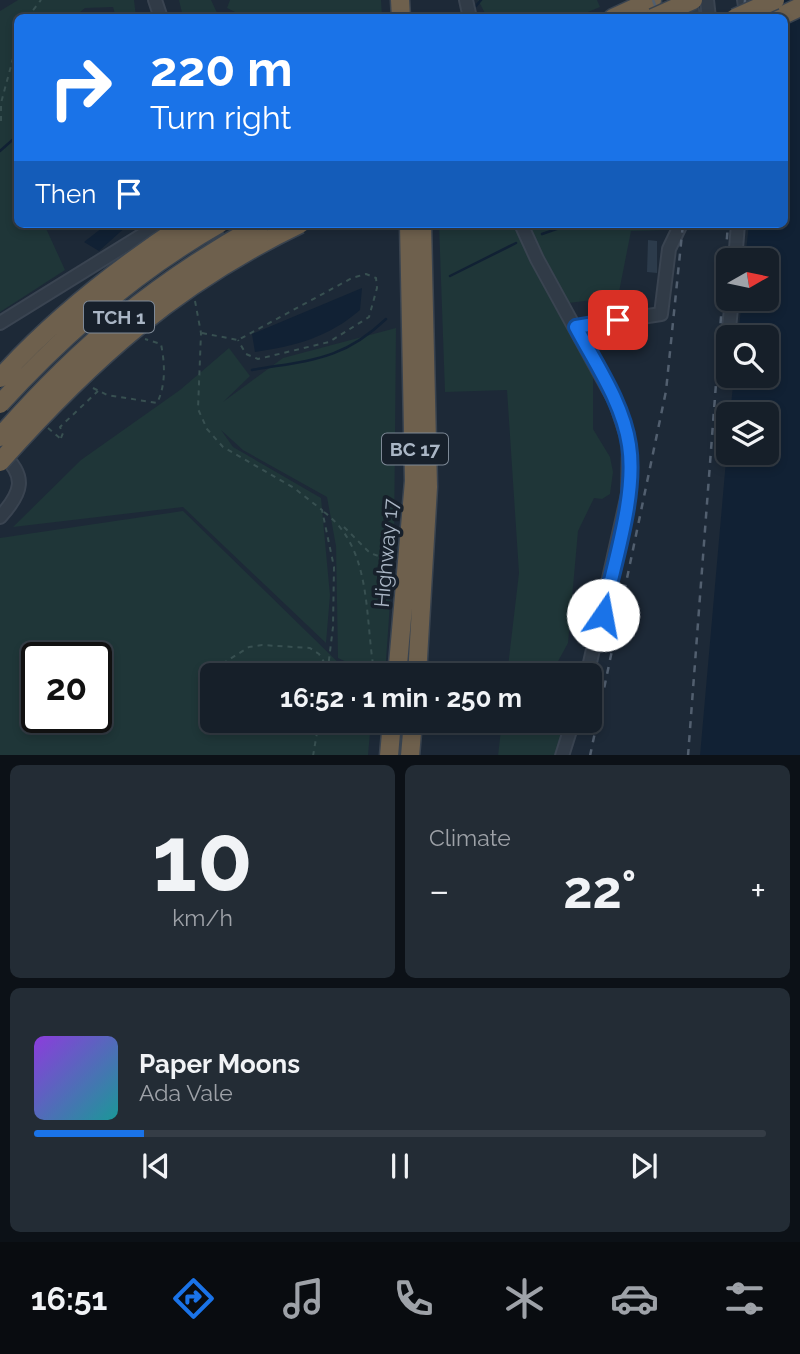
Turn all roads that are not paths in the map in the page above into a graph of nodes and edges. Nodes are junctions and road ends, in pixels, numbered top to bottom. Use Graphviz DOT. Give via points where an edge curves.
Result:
graph roads {
  1 [pos="652,0"];
  2 [pos="691,0"];
  3 [pos="775,0"];
  4 [pos="622,14"];
  5 [pos="661,14"];
  6 [pos="744,14"];
  7 [pos="154,228"];
  8 [pos="179,228"];
  9 [pos="213,228"];
  10 [pos="254,228"];
  11 [pos="304,228"];
  12 [pos="410,228"];
  13 [pos="422,228"];
  14 [pos="523,228"];
  15 [pos="679,228"];
  16 [pos="738,228"];
  17 [pos="736,248"];
  18 [pos="0,323"];
  19 [pos="576,327"];
  20 [pos="0,378"];
  21 [pos="0,404"];
  22 [pos="0,437"];
  23 [pos="0,452"];
  24 [pos="0,462"];
  25 [pos="0,517"];
  26 [pos="398,663"];
  27 [pos="418,663"];
  28 [pos="590,663"];
  29 [pos="392,733"];
  30 [pos="400,733"];
  31 [pos="412,733"];
  32 [pos="569,733"];
  33 [pos="389,755"];
  34 [pos="399,755"];
  35 [pos="410,755"];
  36 [pos="562,755"];
  1 -- 4 [label="highway"];
  2 -- 5 [label="highway, bridge"];
  3 -- 6 [label="highway, bridge"];
  7 -- 18 [label="lane"];
  8 -- 20 [label="highway, bridge" via="83,298"];
  9 -- 21 [label="highway, TCH 1, bridge" via="146,270 94,312"];
  10 -- 22 [label="highway, TCH 1, bridge" via="159,286 107,327"];
  11 -- 24 [label="highway, bridge" via="226,264 169,300 118,340 56,399"];
  12 -- 26 [label="highway, Highway 17 / BC 17" via="414,481"];
  13 -- 27 [label="highway, Highway 17 / BC 17" via="428,488"];
  14 -- 19 [label="lane"];
  15 -- 19 [label="lane" via="669,249 661,314"];
  16 -- 17 [label="lane"];
  19 -- 28 [label="lane" via="616,403 629,443 630,471"];
  23 -- 25 [label="lane" via="15,464 19,484"];
  29 -- 33 [label="highway"];
  30 -- 34 [label="highway"];
  31 -- 35 [label="highway"];
  32 -- 36 [label="lane"];
}
